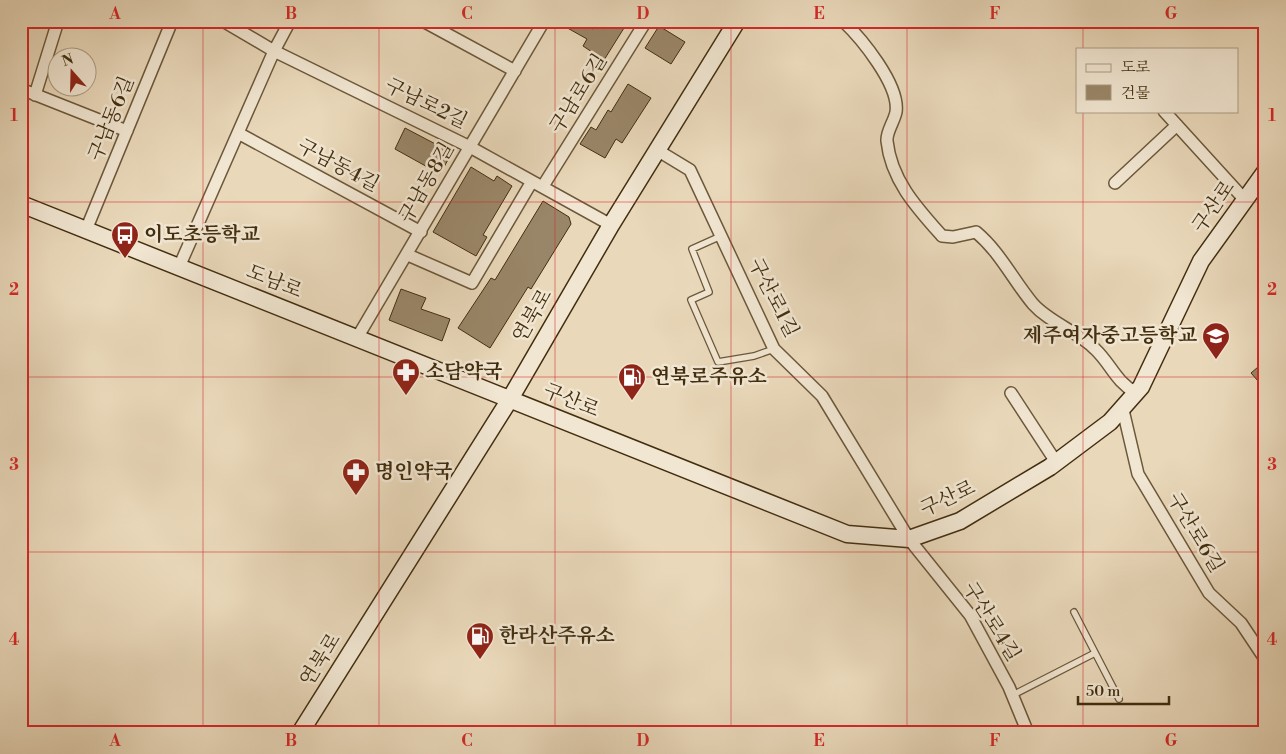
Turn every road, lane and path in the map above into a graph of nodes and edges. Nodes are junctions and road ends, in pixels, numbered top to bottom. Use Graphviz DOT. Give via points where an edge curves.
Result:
graph roads {
  1 [pos="58,21"];
  2 [pos="172,21"];
  3 [pos="223,21"];
  4 [pos="290,21"];
  5 [pos="423,21"];
  6 [pos="544,21"];
  7 [pos="646,21"];
  8 [pos="843,21"];
  9 [pos="734,22"];
  10 [pos="274,51"];
  11 [pos="514,71"];
  12 [pos="21,90"];
  13 [pos="35,95"];
  14 [pos="1165,112"];
  15 [pos="1177,126"];
  16 [pos="127,131"];
  17 [pos="238,133"];
  18 [pos="470,147"];
  19 [pos="657,150"];
  20 [pos="1265,172"];
  21 [pos="531,182"];
  22 [pos="1116,183"];
  23 [pos="544,186"];
  24 [pos="1245,200"];
  25 [pos="21,204"];
  26 [pos="611,225"];
  27 [pos="86,230"];
  28 [pos="421,232"];
  29 [pos="721,236"];
  30 [pos="408,255"];
  31 [pos="179,267"];
  32 [pos="357,338"];
  33 [pos="774,349"];
  34 [pos="1011,393"];
  35 [pos="1136,394"];
  36 [pos="510,399"];
  37 [pos="1123,410"];
  38 [pos="1056,462"];
  39 [pos="909,539"];
  40 [pos="1074,612"];
  41 [pos="1094,654"];
  42 [pos="1265,659"];
  43 [pos="1013,695"];
  44 [pos="1118,699"];
  45 [pos="300,733"];
  46 [pos="1028,733"];
  1 -- 13 [label="street"];
  2 -- 16 [label="street, 구남동6길"];
  3 -- 10 [label="street, 구남로2길"];
  4 -- 10 [label="street"];
  5 -- 11 [label="street"];
  6 -- 11 [label="street, 구남동8길"];
  7 -- 23 [label="street, 구남로6길"];
  8 -- 35 [label="street" via="873,54 891,88 896,111 886,139 902,189 942,236 976,232 983,238 1034,304 1085,339 1123,385"];
  9 -- 19 [label="main road, 연북로"];
  10 -- 17 [label="street"];
  10 -- 18 [label="street, 구남로2길"];
  11 -- 18 [label="street, 구남동8길"];
  12 -- 13 [label="street"];
  13 -- 16 [label="street"];
  14 -- 15 [label="street"];
  15 -- 22 [label="street"];
  15 -- 24 [label="street"];
  16 -- 27 [label="street, 구남동6길"];
  17 -- 28 [label="street, 구남동4길"];
  17 -- 31 [label="street"];
  18 -- 21 [label="street, 구남로2길"];
  18 -- 28 [label="street, 구남동8길"];
  19 -- 26 [label="main road, 연북로"];
  19 -- 29 [label="street, 구산로1길" via="690,170"];
  20 -- 24 [label="main road, 구산로"];
  21 -- 23 [label="street, 구남로2길"];
  21 -- 30 [label="street" via="472,283"];
  23 -- 26 [label="street, 구남로2길"];
  24 -- 35 [label="main road, 구산로" via="1201,260"];
  25 -- 27 [label="main road, 도남로"];
  26 -- 36 [label="main road, 연북로"];
  27 -- 31 [label="main road, 도남로"];
  28 -- 30 [label="street, 구남동8길"];
  29 -- 33 [label="street, 구산로1길"];
  29 -- 33 [label="lane" via="692,249 709,292 691,300 718,362"];
  30 -- 32 [label="street, 구남동8길"];
  31 -- 32 [label="main road, 도남로"];
  32 -- 36 [label="main road, 도남로"];
  33 -- 39 [label="street, 구산로1길" via="822,396"];
  34 -- 38 [label="street"];
  35 -- 37 [label="main road, 구산로"];
  36 -- 39 [label="main road, 구산로" via="847,534"];
  36 -- 45 [label="main road, 연북로"];
  37 -- 38 [label="main road, 구산로"];
  37 -- 42 [label="street, 구산로6길" via="1138,474 1209,593 1241,623"];
  38 -- 39 [label="main road, 구산로" via="960,521"];
  39 -- 43 [label="street, 구산로4길" via="970,615"];
  40 -- 41 [label="lane"];
  41 -- 43 [label="lane"];
  41 -- 44 [label="lane"];
  43 -- 46 [label="street, 구산로4길"];
}
